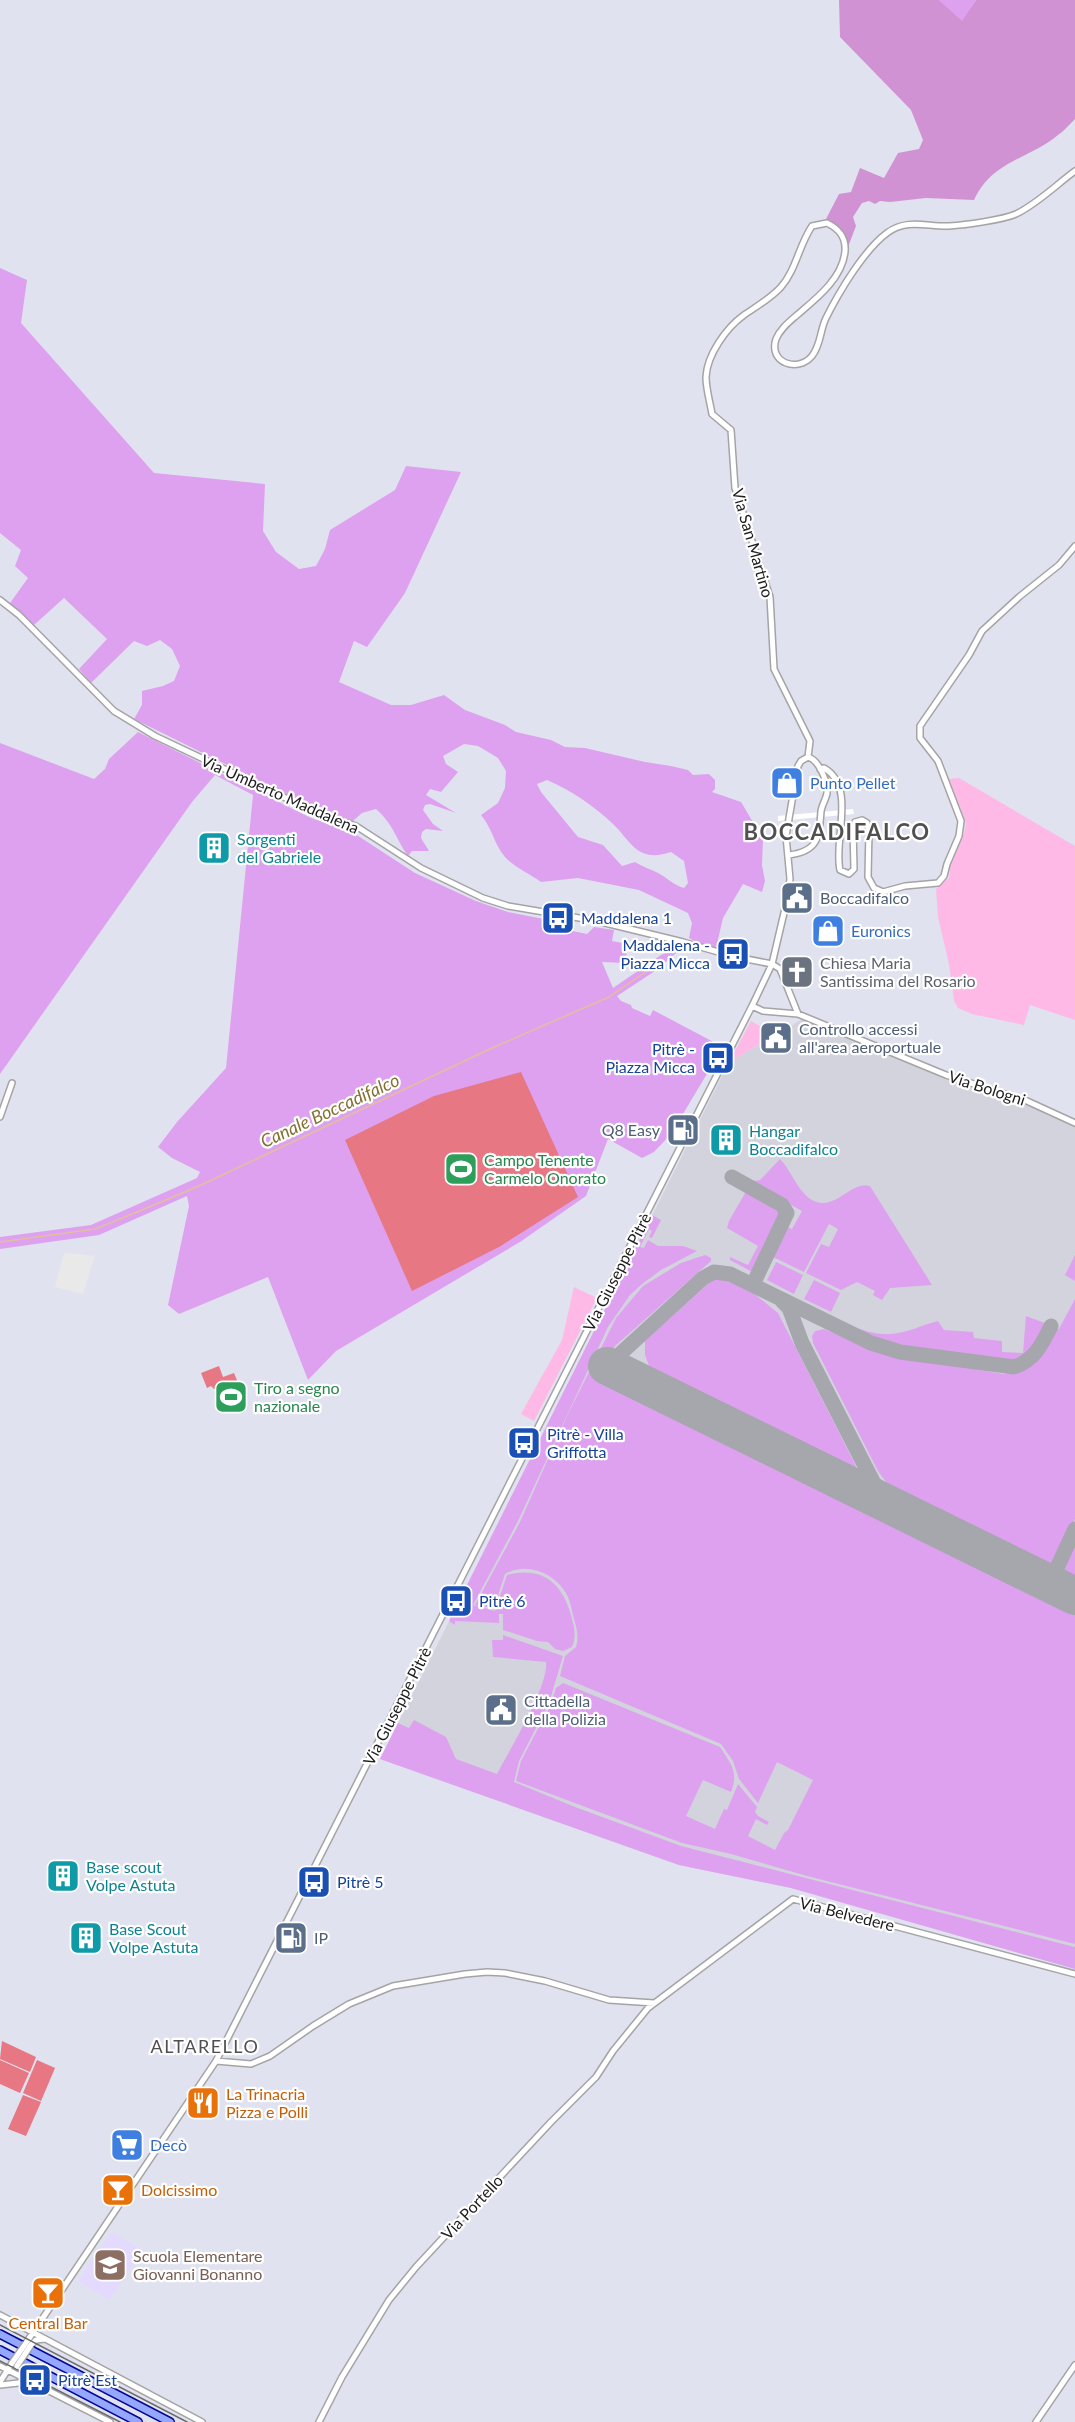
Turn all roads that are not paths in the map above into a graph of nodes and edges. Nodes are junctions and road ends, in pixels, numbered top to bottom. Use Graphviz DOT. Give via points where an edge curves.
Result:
graph roads {
  1 [pos="1075,171"];
  2 [pos="1075,546"];
  3 [pos="0,600"];
  4 [pos="808,757"];
  5 [pos="820,769"];
  6 [pos="789,855"];
  7 [pos="772,964"];
  8 [pos="752,1006"];
  9 [pos="798,1014"];
  10 [pos="12,1083"];
  11 [pos="0,1092"];
  12 [pos="8,1095"];
  13 [pos="0,1117"];
  14 [pos="1075,1123"];
  15 [pos="1075,1974"];
  16 [pos="654,2003"];
  17 [pos="648,2008"];
  18 [pos="216,2061"];
  19 [pos="0,2314"];
  20 [pos="34,2332"];
  21 [pos="0,2334"];
  22 [pos="46,2339"];
  23 [pos="29,2344"];
  24 [pos="0,2350"];
  25 [pos="15,2364"];
  26 [pos="1075,2365"];
  27 [pos="0,2366"];
  28 [pos="8,2370"];
  29 [pos="15,2374"];
  30 [pos="30,2382"];
  31 [pos="0,2383"];
  32 [pos="110,2422"];
  33 [pos="138,2422"];
  34 [pos="170,2422"];
  35 [pos="202,2422"];
  36 [pos="319,2422"];
  37 [pos="1036,2422"];
  1 -- 4 [label="street, Via San Martino" via="1014,215 946,226 919,223 888,232 871,248 848,282 825,320 812,356 803,364 791,366 778,357 776,339 782,328 831,281 845,253 845,241 836,228 827,223 812,226 780,288 731,327 710,361 706,376 712,414 731,430 735,488 770,597 774,669 810,741"];
  2 -- 5 [label="street" via="1059,565 982,631 920,726 920,738 938,761 961,821 956,844 938,883 883,892 874,888 868,877 867,823 862,820 855,822 853,828 854,869 849,874 840,870 841,789 828,770"];
  3 -- 7 [label="street, Via Umberto Maddalena" via="126,720 312,811 356,826 421,868 468,891 508,906 597,921"];
  4 -- 5 [label="street"];
  4 -- 6 [label="street, Via Giuseppe Pitrè" via="798,766 786,836"];
  5 -- 6 [label="street" via="827,791 819,835 809,849"];
  6 -- 7 [label="street, Via Giuseppe Pitrè" via="787,900"];
  7 -- 8 [label="street, Via Giuseppe Pitrè"];
  7 -- 9 [label="street" via="780,969"];
  8 -- 9 [label="street, Via Bologni" via="763,1011"];
  8 -- 18 [label="street, Via Giuseppe Pitrè"];
  9 -- 14 [label="street, Via Bologni" via="946,1075 1028,1101"];
  10 -- 12 [label="street"];
  11 -- 12 [label="street"];
  12 -- 13 [label="street"];
  15 -- 16 [label="street, Via Belvedere" via="794,1899"];
  16 -- 17 [label="street, Via Belvedere"];
  16 -- 18 [label="street" via="609,2000 505,1973 465,1974 393,1986 360,2000 251,2064"];
  17 -- 36 [label="street, Via Portello" via="596,2077 389,2300"];
  18 -- 20 [label="street, Via Giuseppe Pitrè"];
  19 -- 20 [label="street"];
  20 -- 22 [label="street"];
  20 -- 23 [label="street, Via Giuseppe Pitrè"];
  21 -- 34 [label="main road"];
  22 -- 23 [label="street"];
  22 -- 35 [label="street"];
  23 -- 25 [label="street, Via Giuseppe Pitrè, bridge"];
  24 -- 33 [label="main road"];
  25 -- 28 [label="street, Via Giuseppe Pitrè"];
  25 -- 29 [label="street, Via Giuseppe Pitrè"];
  26 -- 37 [label="street"];
  27 -- 28 [label="street"];
  28 -- 29 [label="street"];
  28 -- 31 [label="street, Via Giuseppe Pitrè"];
  29 -- 30 [label="street"];
  30 -- 31 [label="street"];
  30 -- 32 [label="street"];
}
